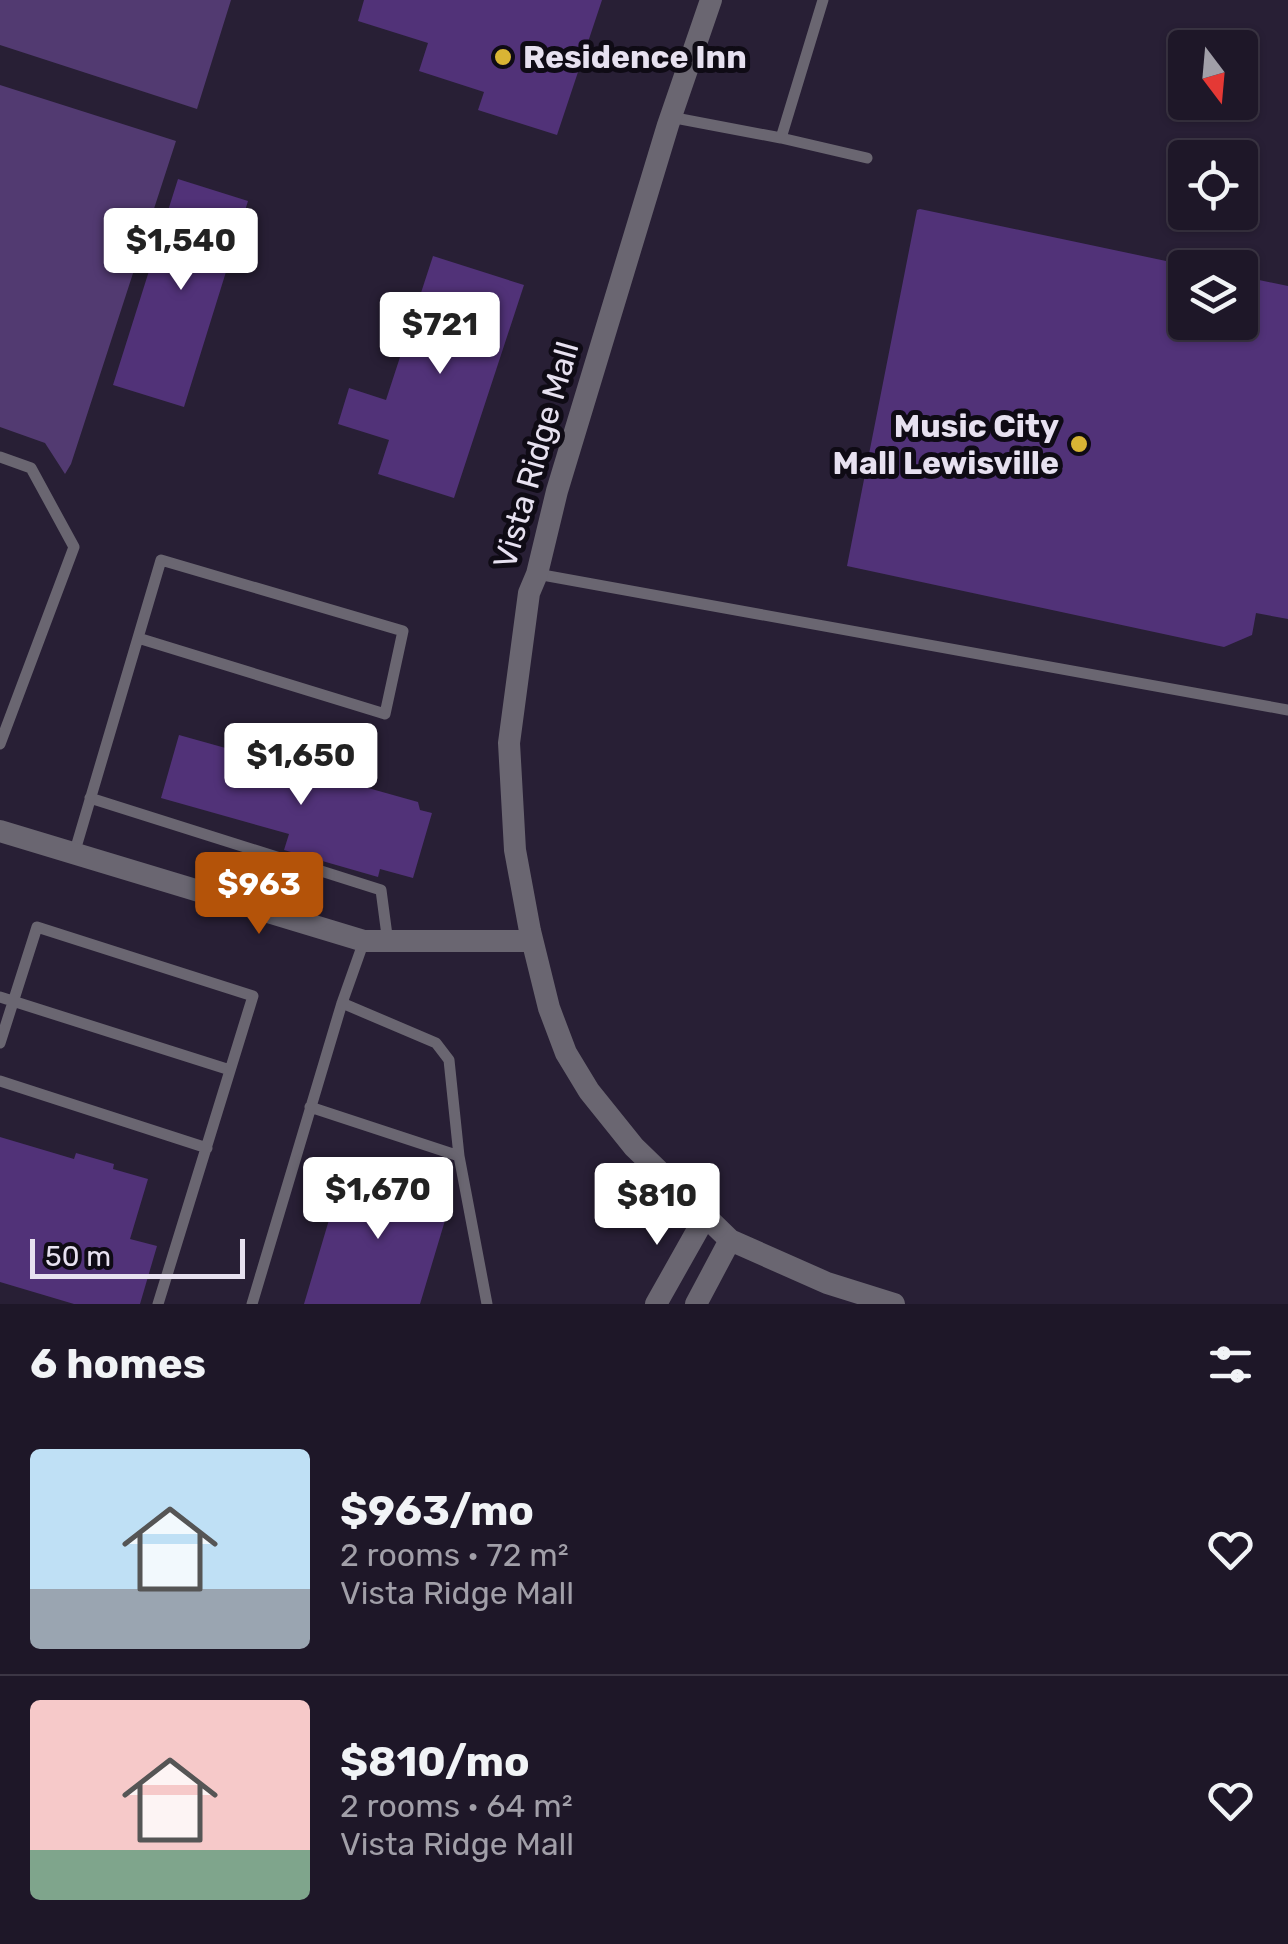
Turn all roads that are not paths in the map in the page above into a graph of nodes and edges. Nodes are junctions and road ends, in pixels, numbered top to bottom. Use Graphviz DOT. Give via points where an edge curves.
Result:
graph roads {
  1 [pos="711,0"];
  2 [pos="823,0"];
  3 [pos="670,117"];
  4 [pos="781,138"];
  5 [pos="867,158"];
  6 [pos="0,457"];
  7 [pos="537,574"];
  8 [pos="138,638"];
  9 [pos="1288,710"];
  10 [pos="0,744"];
  11 [pos="90,798"];
  12 [pos="0,831"];
  13 [pos="74,854"];
  14 [pos="532,941"];
  15 [pos="376,942"];
  16 [pos="0,997"];
  17 [pos="14,1000"];
  18 [pos="342,1003"];
  19 [pos="0,1042"];
  20 [pos="230,1070"];
  21 [pos="0,1082"];
  22 [pos="310,1107"];
  23 [pos="206,1148"];
  24 [pos="459,1156"];
  25 [pos="705,1217"];
  26 [pos="730,1240"];
  27 [pos="158,1304"];
  28 [pos="252,1304"];
  29 [pos="486,1304"];
  30 [pos="656,1304"];
  31 [pos="696,1304"];
  32 [pos="894,1304"];
  1 -- 3 [label="street, Vista Ridge Mall"];
  2 -- 4 [label="lane"];
  3 -- 4 [label="lane"];
  3 -- 7 [label="street, Vista Ridge Mall"];
  4 -- 5 [label="lane"];
  6 -- 10 [label="lane" via="31,468 74,547"];
  7 -- 9 [label="lane"];
  7 -- 14 [label="street, Vista Ridge Mall" via="509,743 515,850"];
  8 -- 8 [label="lane" via="161,560 402,630 384,714"];
  8 -- 11 [label="lane"];
  11 -- 13 [label="lane"];
  11 -- 15 [label="lane" via="381,890"];
  12 -- 13 [label="street"];
  13 -- 15 [label="street"];
  14 -- 15 [label="street"];
  14 -- 25 [label="street, Vista Ridge Mall" via="548,1008 589,1091"];
  15 -- 18 [label="lane"];
  16 -- 17 [label="lane"];
  17 -- 19 [label="lane"];
  17 -- 20 [label="lane"];
  17 -- 20 [label="lane" via="36,928 253,996"];
  18 -- 22 [label="lane"];
  18 -- 24 [label="lane" via="436,1042 449,1060"];
  20 -- 23 [label="lane"];
  21 -- 23 [label="lane"];
  22 -- 24 [label="lane"];
  22 -- 28 [label="lane"];
  23 -- 27 [label="lane"];
  24 -- 29 [label="lane"];
  25 -- 26 [label="street, Vista Ridge Mall"];
  25 -- 30 [label="street"];
  26 -- 31 [label="street"];
  26 -- 32 [label="street, Vista Ridge Mall"];
}
